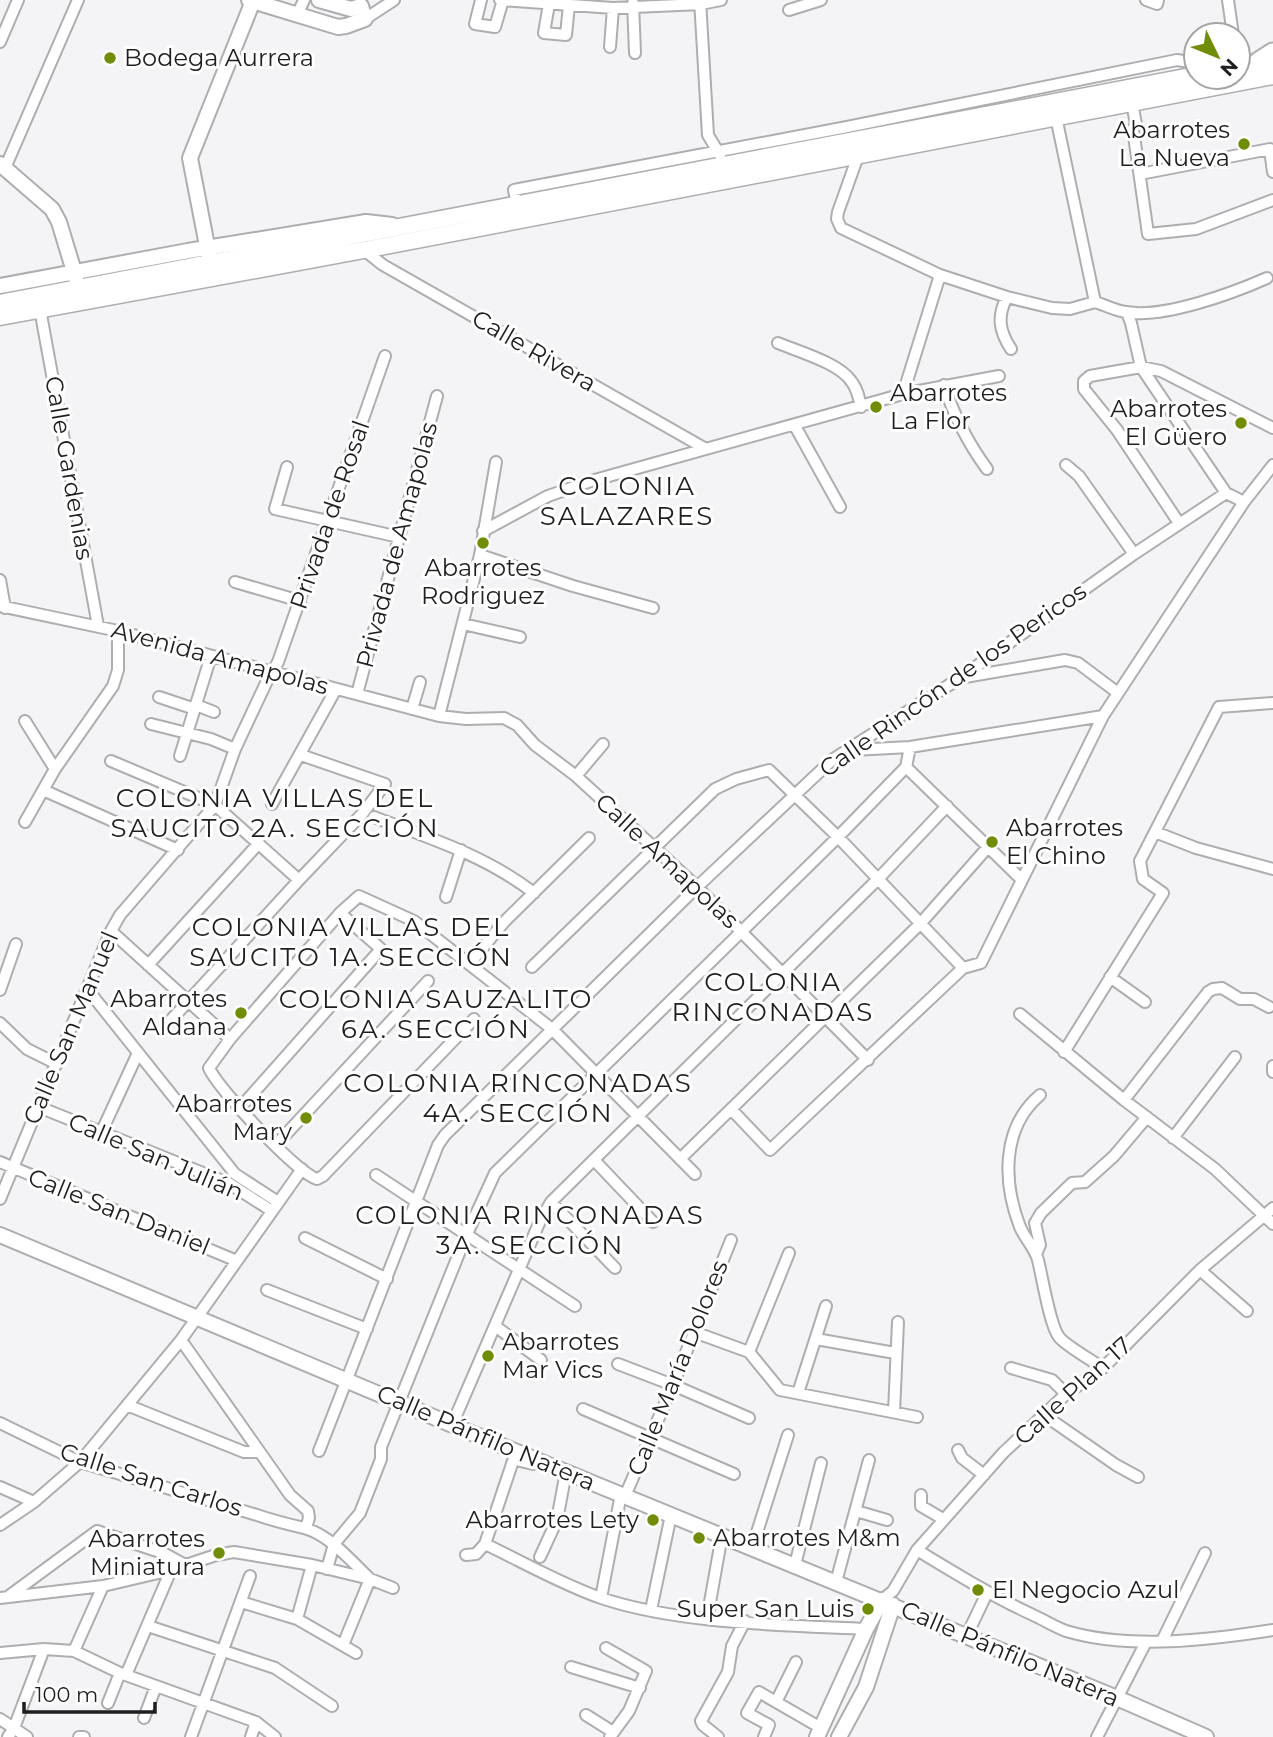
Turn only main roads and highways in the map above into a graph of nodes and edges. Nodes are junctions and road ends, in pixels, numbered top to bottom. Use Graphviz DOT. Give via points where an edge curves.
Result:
graph roads {
  1 [pos="319,0"];
  2 [pos="251,1"];
  3 [pos="301,7"];
  4 [pos="363,8"];
  5 [pos="1257,63"];
  6 [pos="1182,70"];
  7 [pos="851,142"];
  8 [pos="3,166"];
  9 [pos="670,183"];
  10 [pos="519,212"];
  11 [pos="210,263"];
  12 [pos="74,271"];
  13 [pos="0,286"];
  14 [pos="78,295"];
  15 [pos="0,303"];
  16 [pos="0,317"];
  17 [pos="0,1235"];
  18 [pos="889,1599"];
  19 [pos="875,1624"];
  20 [pos="819,1733"];
  21 [pos="839,1737"];
  22 [pos="1206,1737"];
  1 -- 4 [label="main road"];
  2 -- 3 [label="main road"];
  2 -- 11 [label="main road" via="190,158"];
  3 -- 4 [label="main road" via="338,27 346,26"];
  5 -- 7 [label="main road" via="1128,104"];
  6 -- 7 [label="main road" via="888,127"];
  7 -- 9 [label="main road"];
  7 -- 9 [label="main road" via="730,164"];
  8 -- 12 [label="main road" via="52,209"];
  9 -- 10 [label="main road"];
  9 -- 10 [label="main road" via="601,181 547,191"];
  10 -- 11 [label="main road" via="401,226"];
  10 -- 11 [label="main road" via="364,250"];
  11 -- 12 [label="main road"];
  11 -- 14 [label="main road"];
  12 -- 13 [label="main road"];
  12 -- 14 [label="main road"];
  14 -- 15 [label="main road"];
  14 -- 16 [label="main road"];
  17 -- 18 [label="main road, Calle Pánfilo Natera" via="509,1449 836,1582"];
  18 -- 19 [label="main road"];
  18 -- 22 [label="main road, Calle Pánfilo Natera" via="966,1637"];
  19 -- 20 [label="main road"];
  19 -- 21 [label="main road" via="866,1687"];
}
